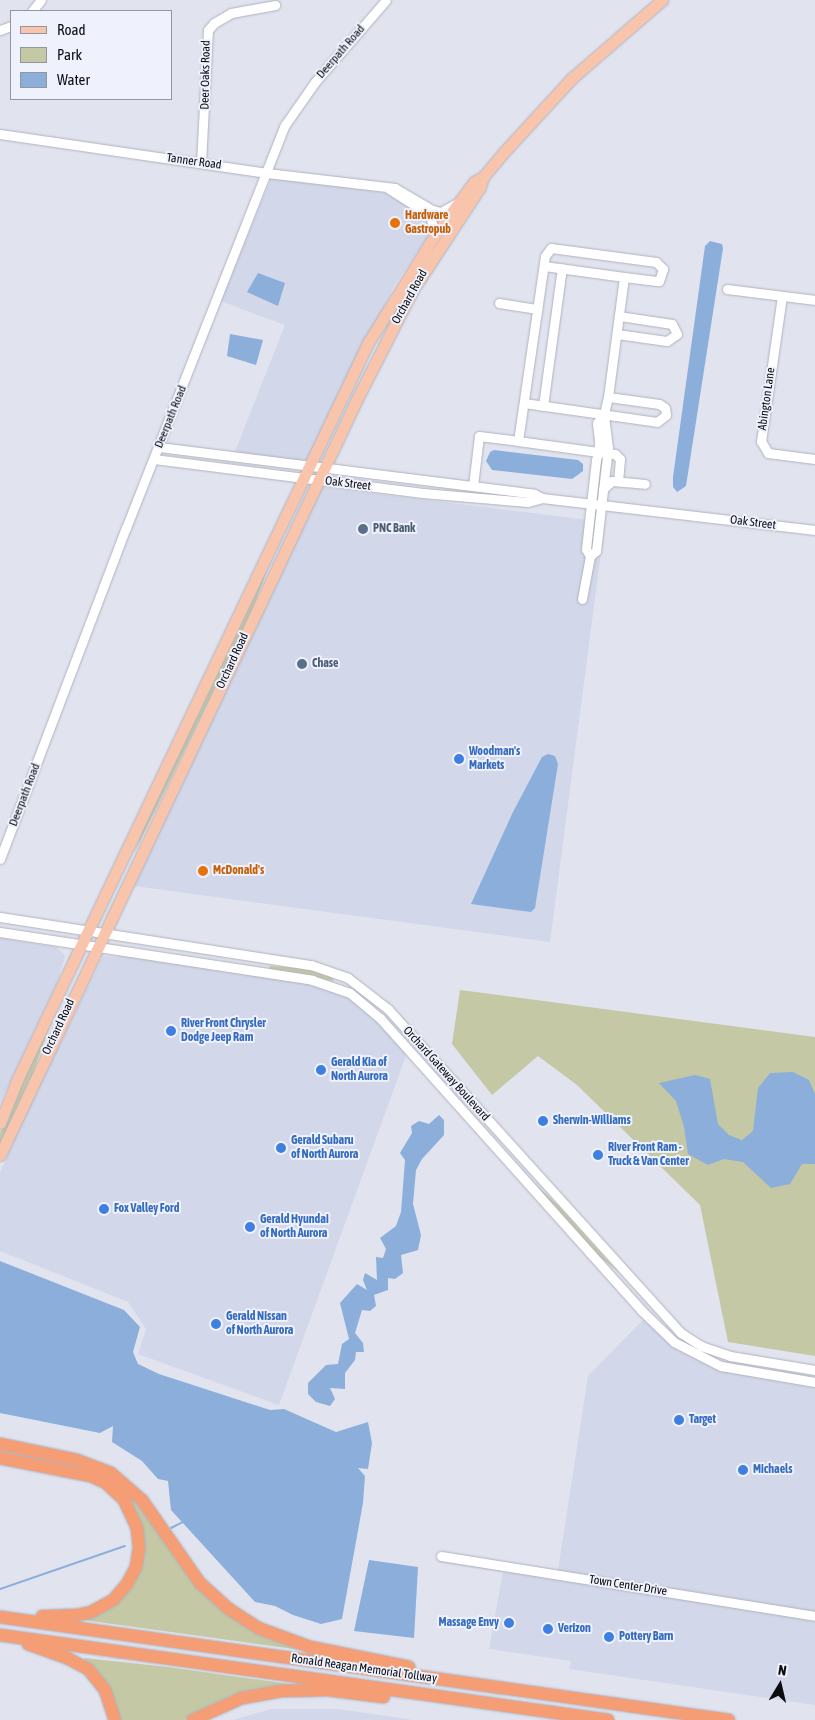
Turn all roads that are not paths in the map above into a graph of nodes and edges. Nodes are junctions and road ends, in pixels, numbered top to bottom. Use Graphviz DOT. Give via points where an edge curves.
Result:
graph roads {
  1 [pos="41,0"];
  2 [pos="386,0"];
  3 [pos="662,0"];
  4 [pos="274,5"];
  5 [pos="33,10"];
  6 [pos="0,134"];
  7 [pos="201,164"];
  8 [pos="267,173"];
  9 [pos="483,177"];
  10 [pos="389,189"];
  11 [pos="458,203"];
  12 [pos="435,234"];
  13 [pos="544,266"];
  14 [pos="562,268"];
  15 [pos="624,277"];
  16 [pos="727,289"];
  17 [pos="782,296"];
  18 [pos="815,300"];
  19 [pos="499,304"];
  20 [pos="538,309"];
  21 [pos="619,316"];
  22 [pos="617,334"];
  23 [pos="608,397"];
  24 [pos="524,403"];
  25 [pos="542,406"];
  26 [pos="604,414"];
  27 [pos="518,441"];
  28 [pos="159,447"];
  29 [pos="603,452"];
  30 [pos="154,459"];
  31 [pos="815,459"];
  32 [pos="309,466"];
  33 [pos="325,468"];
  34 [pos="303,478"];
  35 [pos="319,480"];
  36 [pos="618,480"];
  37 [pos="645,484"];
  38 [pos="473,486"];
  39 [pos="602,490"];
  40 [pos="542,498"];
  41 [pos="596,504"];
  42 [pos="815,530"];
  43 [pos="582,599"];
  44 [pos="0,859"];
  45 [pos="0,917"];
  46 [pos="88,931"];
  47 [pos="0,932"];
  48 [pos="103,933"];
  49 [pos="81,945"];
  50 [pos="96,947"];
  51 [pos="0,1123"];
  52 [pos="0,1155"];
  53 [pos="815,1370"];
  54 [pos="815,1382"];
  55 [pos="0,1444"];
  56 [pos="0,1458"];
  57 [pos="441,1556"];
  58 [pos="0,1616"];
  59 [pos="815,1616"];
  60 [pos="0,1635"];
  61 [pos="437,1679"];
  62 [pos="455,1698"];
  63 [pos="115,1720"];
  64 [pos="193,1720"];
  65 [pos="608,1720"];
  66 [pos="729,1720"];
  1 -- 5 [label="street"];
  2 -- 8 [label="street, Deerpath Road" via="297,106 285,125"];
  3 -- 9 [label="main road, Orchard Road" via="572,78"];
  4 -- 7 [label="street, Deer Oaks Road" via="231,13 208,30"];
  6 -- 7 [label="street, Tanner Road"];
  7 -- 8 [label="street, Tanner Road"];
  8 -- 10 [label="street, Tanner Road"];
  8 -- 28 [label="street, Deerpath Road"];
  9 -- 11 [label="main road, Orchard Road" via="474,182"];
  9 -- 33 [label="main road, Orchard Road" via="480,187 412,291"];
  10 -- 11 [label="street, Tanner Road" via="400,189 440,212"];
  10 -- 12 [label="street, Tanner Road" via="430,215"];
  11 -- 12 [label="main road, Orchard Road"];
  12 -- 32 [label="main road, Orchard Road" via="368,343"];
  13 -- 14 [label="street"];
  13 -- 15 [label="street" via="547,250 554,247 656,262 663,269 655,282"];
  13 -- 20 [label="street"];
  14 -- 15 [label="street"];
  14 -- 25 [label="street"];
  15 -- 21 [label="street"];
  16 -- 17 [label="street"];
  17 -- 18 [label="street"];
  17 -- 31 [label="street, Abington Lane" via="761,442 768,453"];
  19 -- 20 [label="street"];
  20 -- 24 [label="street"];
  21 -- 22 [label="street"];
  21 -- 22 [label="street" via="672,324 677,334 667,341"];
  22 -- 23 [label="street"];
  23 -- 26 [label="street"];
  23 -- 26 [label="street" via="659,404 665,408 666,416 657,422"];
  24 -- 25 [label="street"];
  24 -- 27 [label="street"];
  25 -- 26 [label="street"];
  26 -- 29 [label="street" via="597,423 604,439"];
  27 -- 29 [label="street"];
  27 -- 38 [label="street" via="480,431"];
  28 -- 30 [label="street, Deerpath Road"];
  28 -- 32 [label="street, Oak Street"];
  29 -- 36 [label="street" via="620,459"];
  29 -- 39 [label="street"];
  29 -- 41 [label="street"];
  30 -- 34 [label="street, Oak Street"];
  30 -- 44 [label="street, Deerpath Road"];
  32 -- 33 [label="street, Oak Street"];
  32 -- 34 [label="main road, Orchard Road"];
  33 -- 35 [label="main road, Orchard Road"];
  33 -- 38 [label="street, Oak Street"];
  34 -- 35 [label="street, Oak Street"];
  34 -- 46 [label="main road, Orchard Road"];
  35 -- 40 [label="street, Oak Street" via="528,502"];
  35 -- 48 [label="main road, Orchard Road"];
  36 -- 37 [label="street"];
  36 -- 39 [label="street" via="607,482"];
  38 -- 40 [label="street, Oak Street" via="534,494"];
  39 -- 41 [label="street"];
  40 -- 41 [label="street, Oak Street"];
  41 -- 42 [label="street, Oak Street"];
  41 -- 43 [label="street" via="586,549 590,556"];
  45 -- 46 [label="street, Orchard Gateway Boulevard"];
  46 -- 48 [label="street, Orchard Gateway Boulevard"];
  46 -- 49 [label="main road, Orchard Road"];
  47 -- 49 [label="street, Orchard Gateway Boulevard"];
  48 -- 50 [label="main road, Orchard Road"];
  48 -- 53 [label="street, Orchard Gateway Boulevard" via="311,965 339,974 363,987 388,1009 676,1329 720,1354"];
  49 -- 50 [label="street, Orchard Gateway Boulevard"];
  49 -- 51 [label="main road, Orchard Road"];
  50 -- 52 [label="main road, Orchard Road"];
  50 -- 54 [label="street, Orchard Gateway Boulevard" via="312,980 357,997 380,1018 665,1334 691,1353 722,1366"];
  55 -- 61 [label="highway" via="77,1460 112,1472 142,1500 200,1583 229,1609 258,1628 310,1648 418,1669"];
  56 -- 58 [label="highway" via="84,1474 106,1484 130,1510 139,1548 136,1567 127,1584 103,1607 78,1615"];
  57 -- 59 [label="street, Town Center Drive"];
  58 -- 61 [label="highway, Ronald Reagan Memorial Tollway"];
  60 -- 62 [label="highway, Ronald Reagan Memorial Tollway"];
  60 -- 63 [label="highway" via="67,1658 88,1669 108,1695"];
  61 -- 66 [label="highway, Ronald Reagan Memorial Tollway"];
  62 -- 64 [label="highway" via="414,1700 328,1690 282,1691 242,1698"];
  62 -- 65 [label="highway, Ronald Reagan Memorial Tollway"];
}
